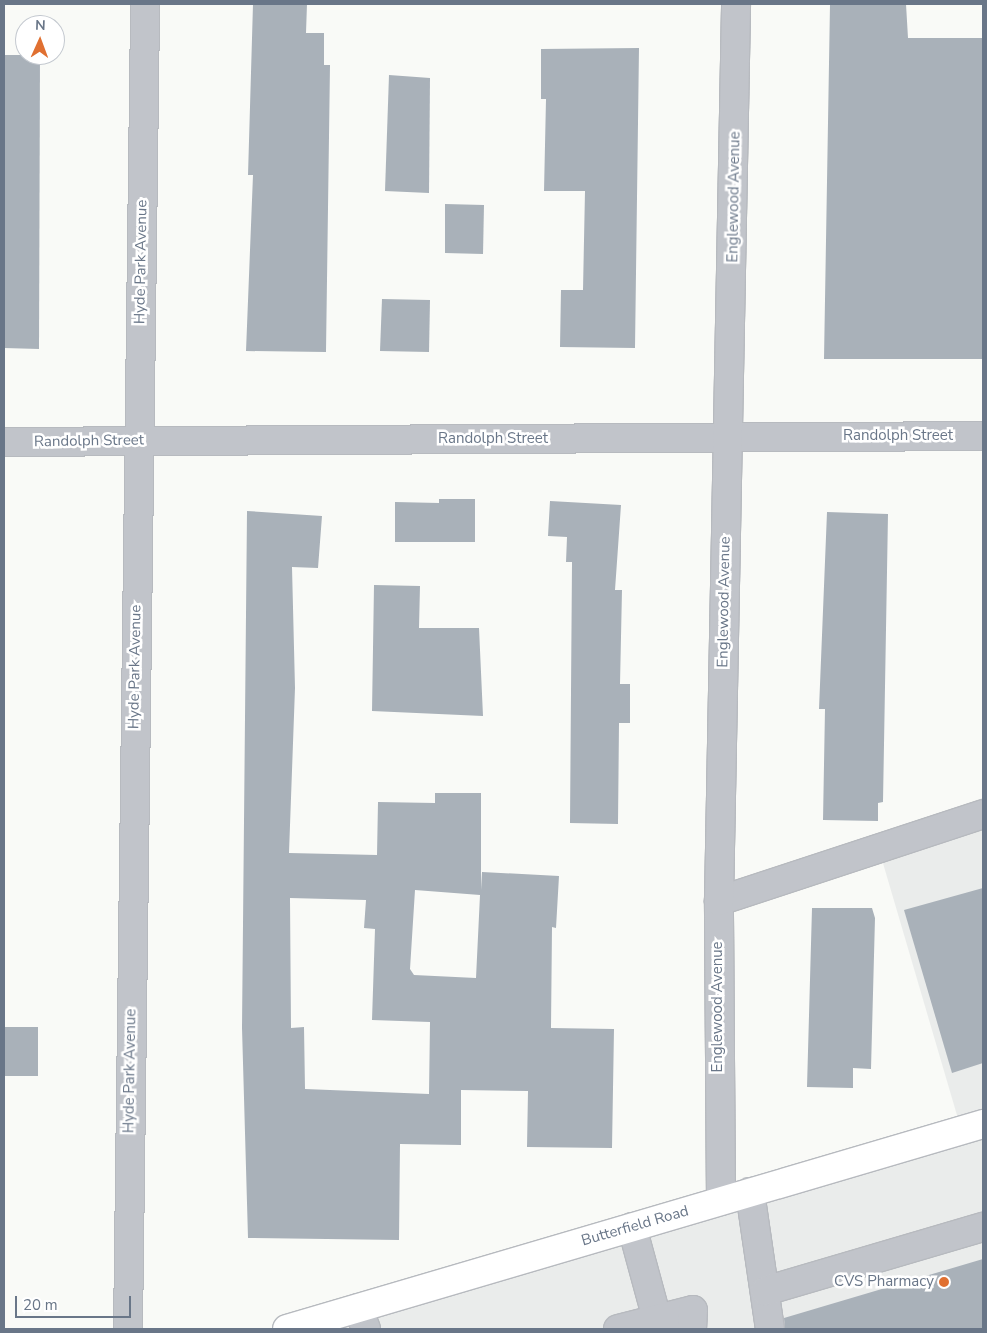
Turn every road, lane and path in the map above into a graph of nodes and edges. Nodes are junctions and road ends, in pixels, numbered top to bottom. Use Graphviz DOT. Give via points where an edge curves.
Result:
graph roads {
  1 [pos="145,4"];
  2 [pos="736,4"];
  3 [pos="983,436"];
  4 [pos="728,438"];
  5 [pos="138,441"];
  6 [pos="4,442"];
  7 [pos="983,814"];
  8 [pos="719,901"];
  9 [pos="983,1124"];
  10 [pos="750,1192"];
  11 [pos="721,1201"];
  12 [pos="632,1226"];
  13 [pos="983,1227"];
  14 [pos="765,1291"];
  15 [pos="362,1319"];
  16 [pos="657,1319"];
  17 [pos="128,1329"];
  18 [pos="287,1329"];
  19 [pos="618,1329"];
  20 [pos="692,1329"];
  21 [pos="770,1329"];
  1 -- 5 [label="street, Hyde Park Avenue"];
  2 -- 4 [label="street, Englewood Avenue"];
  3 -- 4 [label="street, Randolph Street"];
  4 -- 5 [label="street, Randolph Street"];
  4 -- 8 [label="street, Englewood Avenue"];
  5 -- 6 [label="street, Randolph Street"];
  5 -- 17 [label="street, Hyde Park Avenue"];
  7 -- 8 [label="street"];
  8 -- 11 [label="street, Englewood Avenue"];
  9 -- 10 [label="main road, Butterfield Road"];
  10 -- 11 [label="main road, Butterfield Road"];
  10 -- 14 [label="street"];
  11 -- 12 [label="main road, Butterfield Road"];
  12 -- 15 [label="main road, Butterfield Road"];
  12 -- 16 [label="street"];
  13 -- 14 [label="street"];
  14 -- 21 [label="street"];
  15 -- 18 [label="main road, Butterfield Road"];
  16 -- 19 [label="street"];
  16 -- 20 [label="street" via="693,1310"];
}
